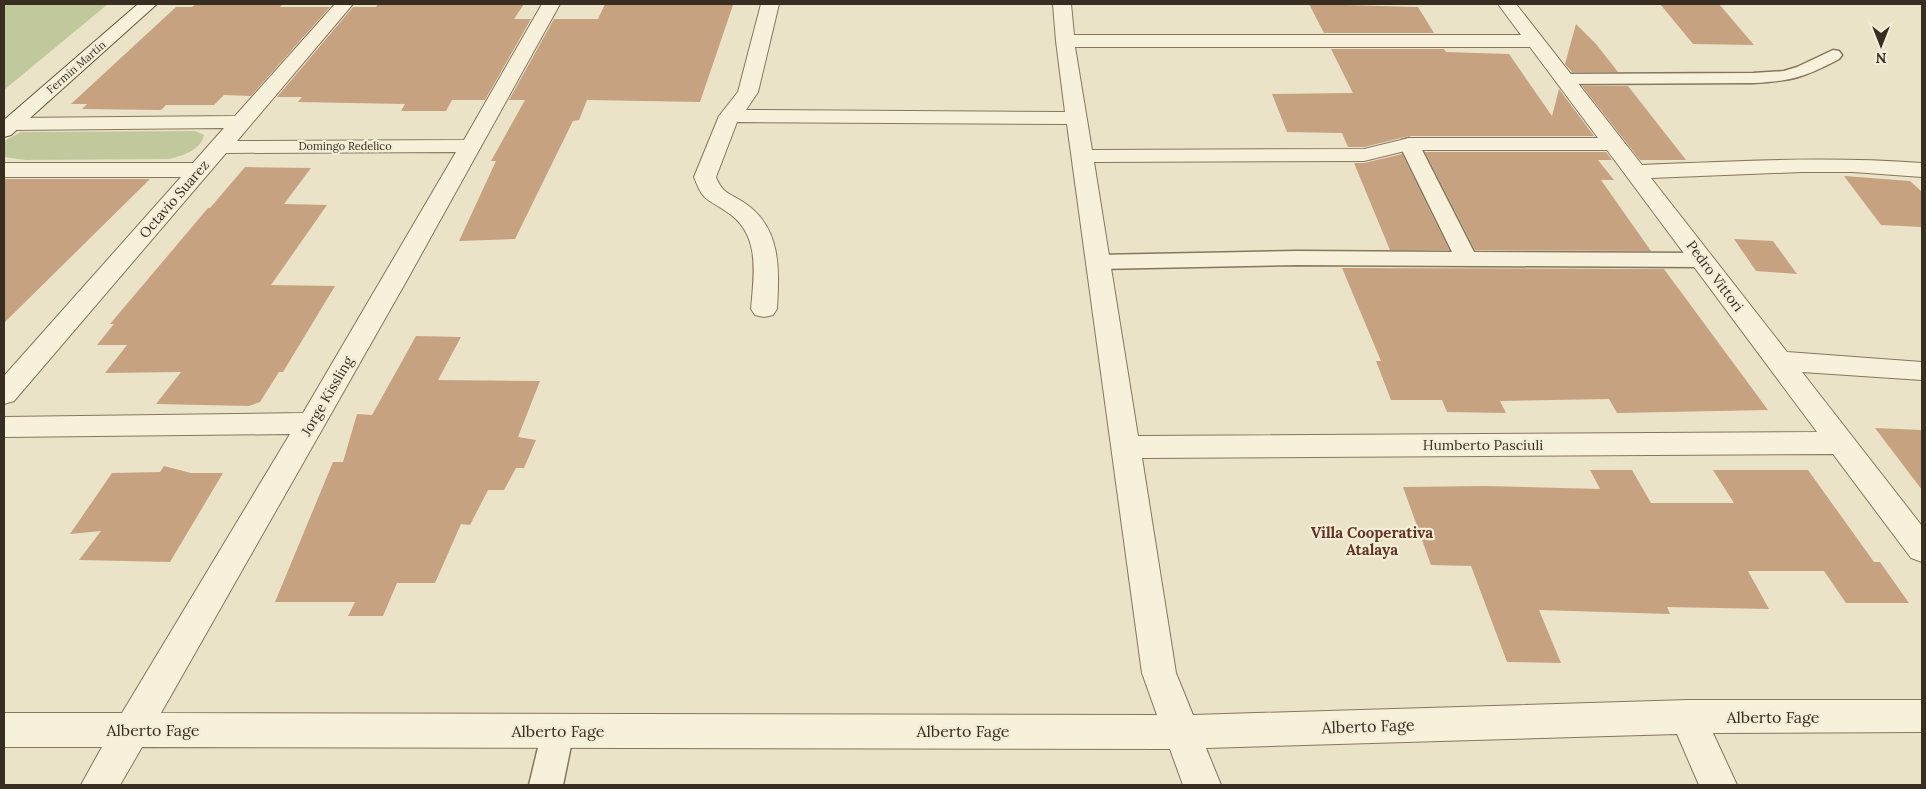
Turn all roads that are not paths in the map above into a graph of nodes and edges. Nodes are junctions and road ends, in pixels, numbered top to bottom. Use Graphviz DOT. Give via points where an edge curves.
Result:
graph roads {
  1 [pos="148,4"];
  2 [pos="344,4"];
  3 [pos="551,4"];
  4 [pos="770,4"];
  5 [pos="1062,4"];
  6 [pos="1507,4"];
  7 [pos="1065,41"];
  8 [pos="1536,41"];
  9 [pos="1833,55"];
  10 [pos="1564,79"];
  11 [pos="729,116"];
  12 [pos="1077,118"];
  13 [pos="241,122"];
  14 [pos="8,128"];
  15 [pos="1409,144"];
  16 [pos="1614,144"];
  17 [pos="471,146"];
  18 [pos="220,147"];
  19 [pos="1083,156"];
  20 [pos="4,170"];
  21 [pos="200,170"];
  22 [pos="1922,170"];
  23 [pos="1635,172"];
  24 [pos="1467,260"];
  25 [pos="1702,260"];
  26 [pos="1098,262"];
  27 [pos="764,309"];
  28 [pos="1779,361"];
  29 [pos="1922,371"];
  30 [pos="4,394"];
  31 [pos="311,423"];
  32 [pos="4,426"];
  33 [pos="1841,442"];
  34 [pos="1125,447"];
  35 [pos="1922,549"];
  36 [pos="1922,716"];
  37 [pos="1688,717"];
  38 [pos="4,730"];
  39 [pos="132,730"];
  40 [pos="558,731"];
  41 [pos="1183,732"];
  42 [pos="100,785"];
  43 [pos="546,785"];
  44 [pos="1202,785"];
  45 [pos="1718,785"];
  1 -- 14 [label="street, Fermín Martín"];
  2 -- 13 [label="street, Octavio Suarez"];
  3 -- 17 [label="street, Jorge Kissling"];
  4 -- 11 [label="street" via="748,92"];
  5 -- 7 [label="street"];
  6 -- 8 [label="street, Pedro Vittori"];
  7 -- 8 [label="street"];
  7 -- 12 [label="street"];
  8 -- 10 [label="street, Pedro Vittori"];
  9 -- 10 [label="lane" via="1804,71 1784,76"];
  10 -- 16 [label="street, Pedro Vittori"];
  11 -- 12 [label="street"];
  11 -- 27 [label="street" via="705,177 710,193 742,211 760,231 766,253"];
  12 -- 19 [label="street"];
  13 -- 14 [label="street"];
  13 -- 18 [label="street, Octavio Suarez"];
  15 -- 16 [label="street"];
  15 -- 19 [label="street" via="1364,155"];
  15 -- 24 [label="lane"];
  16 -- 23 [label="street, Pedro Vittori"];
  17 -- 18 [label="street, Domingo Redelico"];
  17 -- 31 [label="street, Jorge Kissling"];
  18 -- 21 [label="street, Octavio Suarez"];
  19 -- 26 [label="street"];
  20 -- 21 [label="street"];
  21 -- 30 [label="street, Octavio Suarez"];
  22 -- 23 [label="street" via="1802,165"];
  23 -- 25 [label="street, Pedro Vittori"];
  24 -- 25 [label="lane"];
  24 -- 26 [label="lane" via="1297,258"];
  25 -- 28 [label="street, Pedro Vittori"];
  26 -- 34 [label="street"];
  28 -- 29 [label="street"];
  28 -- 33 [label="street, Pedro Vittori"];
  31 -- 32 [label="street"];
  31 -- 39 [label="street, Jorge Kissling"];
  33 -- 34 [label="street, Humberto Pasciuli"];
  33 -- 35 [label="street, Pedro Vittori"];
  34 -- 41 [label="street" via="1159,673"];
  36 -- 37 [label="street, Alberto Fage"];
  37 -- 41 [label="street, Alberto Fage"];
  37 -- 45 [label="street"];
  38 -- 39 [label="street, Alberto Fage"];
  39 -- 40 [label="street, Alberto Fage"];
  39 -- 42 [label="street, Jorge Kissling"];
  40 -- 41 [label="street, Alberto Fage"];
  40 -- 43 [label="lane"];
  41 -- 44 [label="street"];
}
